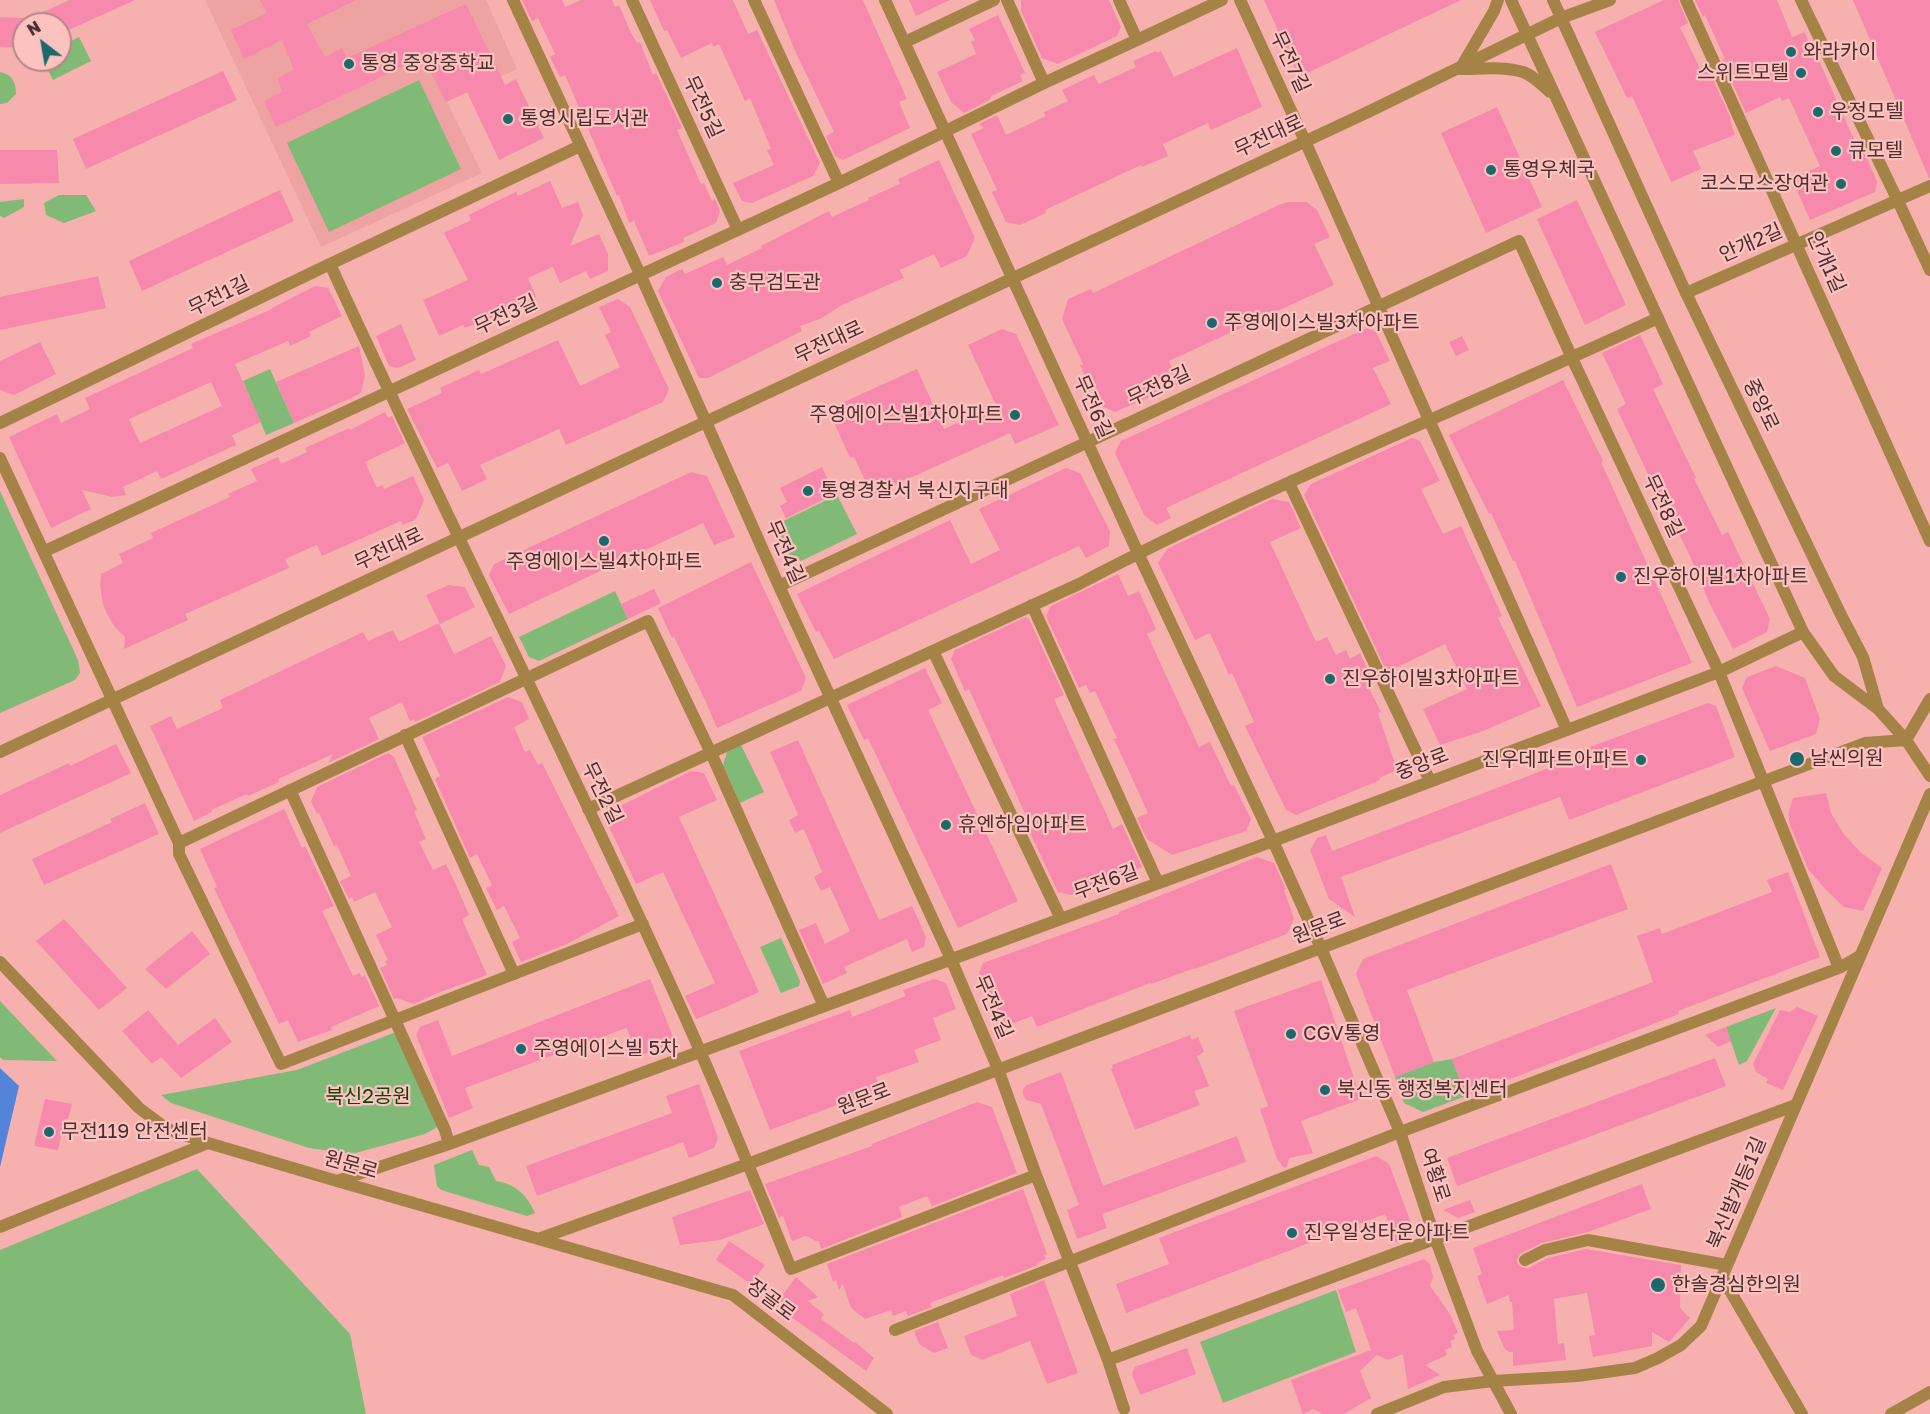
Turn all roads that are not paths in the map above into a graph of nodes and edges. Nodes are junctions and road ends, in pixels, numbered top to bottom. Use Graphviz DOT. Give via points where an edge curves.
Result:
graph roads {
  1 [pos="513,0"];
  2 [pos="632,0"];
  3 [pos="754,0"];
  4 [pos="885,0"];
  5 [pos="994,0"];
  6 [pos="1007,0"];
  7 [pos="1119,0"];
  8 [pos="1222,0"];
  9 [pos="1240,0"];
  10 [pos="1498,0"];
  11 [pos="1511,0"];
  12 [pos="1553,0"];
  13 [pos="1610,0"];
  14 [pos="1686,0"];
  15 [pos="1801,0"];
  16 [pos="1561,18"];
  17 [pos="1526,34"];
  18 [pos="1137,40"];
  19 [pos="905,42"];
  20 [pos="1460,69"];
  21 [pos="1044,83"];
  22 [pos="1557,99"];
  23 [pos="945,132"];
  24 [pos="1305,141"];
  25 [pos="580,146"];
  26 [pos="839,183"];
  27 [pos="1930,186"];
  28 [pos="1898,201"];
  29 [pos="738,230"];
  30 [pos="1796,244"];
  31 [pos="330,264"];
  32 [pos="1930,270"];
  33 [pos="639,274"];
  34 [pos="1013,278"];
  35 [pos="1686,293"];
  36 [pos="1378,307"];
  37 [pos="1658,318"];
  38 [pos="1572,358"];
  39 [pos="388,391"];
  40 [pos="1429,419"];
  41 [pos="706,421"];
  42 [pos="0,423"];
  43 [pos="1087,441"];
  44 [pos="0,458"];
  45 [pos="1289,483"];
  46 [pos="458,538"];
  47 [pos="1930,541"];
  48 [pos="45,551"];
  49 [pos="1138,553"];
  50 [pos="779,586"];
  51 [pos="1032,605"];
  52 [pos="1803,632"];
  53 [pos="933,651"];
  54 [pos="1719,672"];
  55 [pos="526,680"];
  56 [pos="830,698"];
  57 [pos="112,699"];
  58 [pos="1930,699"];
  59 [pos="1878,709"];
  60 [pos="1567,730"];
  61 [pos="405,735"];
  62 [pos="1906,740"];
  63 [pos="0,752"];
  64 [pos="711,753"];
  65 [pos="1930,776"];
  66 [pos="1430,781"];
  67 [pos="1764,782"];
  68 [pos="290,790"];
  69 [pos="1930,794"];
  70 [pos="588,809"];
  71 [pos="1273,841"];
  72 [pos="179,843"];
  73 [pos="1158,883"];
  74 [pos="1061,919"];
  75 [pos="643,924"];
  76 [pos="1321,948"];
  77 [pos="1860,956"];
  78 [pos="951,959"];
  79 [pos="0,962"];
  80 [pos="1839,968"];
  81 [pos="514,974"];
  82 [pos="824,1006"];
  83 [pos="396,1020"];
  84 [pos="700,1052"];
  85 [pos="998,1069"];
  86 [pos="1796,1106"];
  87 [pos="1401,1132"];
  88 [pos="208,1143"];
  89 [pos="449,1144"];
  90 [pos="748,1164"];
  91 [pos="1036,1176"];
  92 [pos="337,1181"];
  93 [pos="0,1227"];
  94 [pos="541,1238"];
  95 [pos="1435,1238"];
  96 [pos="1525,1260"];
  97 [pos="1070,1261"];
  98 [pos="1727,1265"];
  99 [pos="1722,1277"];
  100 [pos="895,1330"];
  101 [pos="1108,1360"];
  102 [pos="1493,1381"];
  103 [pos="1930,1392"];
  104 [pos="1124,1409"];
  105 [pos="887,1414"];
  106 [pos="1377,1414"];
  107 [pos="1512,1414"];
  108 [pos="1802,1414"];
  109 [pos="1891,1414"];
  1 -- 25 [label="street"];
  2 -- 29 [label="street, 무전5길"];
  3 -- 26 [label="street"];
  4 -- 19 [label="street"];
  5 -- 19 [label="street"];
  6 -- 21 [label="street"];
  7 -- 18 [label="street"];
  8 -- 18 [label="street"];
  9 -- 24 [label="street, 무전7길"];
  10 -- 20 [label="street"];
  11 -- 17 [label="street"];
  12 -- 16 [label="street, 중앙로"];
  13 -- 16 [label="street"];
  14 -- 30 [label="street, 안개1길"];
  15 -- 28 [label="street"];
  16 -- 17 [label="street, 무전대로"];
  16 -- 35 [label="street, 중앙로"];
  17 -- 20 [label="street, 무전대로"];
  17 -- 22 [label="street"];
  18 -- 21 [label="street"];
  19 -- 23 [label="street"];
  20 -- 22 [label="street" via="1524,72"];
  20 -- 24 [label="street, 무전대로"];
  21 -- 23 [label="street"];
  22 -- 37 [label="street"];
  23 -- 26 [label="street"];
  23 -- 34 [label="street"];
  24 -- 34 [label="street, 무전대로"];
  24 -- 36 [label="street"];
  25 -- 31 [label="street"];
  25 -- 33 [label="street"];
  26 -- 29 [label="street"];
  27 -- 28 [label="street, 안개2길"];
  28 -- 30 [label="street, 안개2길"];
  28 -- 32 [label="street"];
  29 -- 33 [label="street"];
  30 -- 35 [label="street, 안개2길"];
  30 -- 47 [label="street, 안개1길"];
  31 -- 39 [label="street"];
  31 -- 42 [label="street, 무전1길"];
  33 -- 39 [label="street, 무전3길"];
  33 -- 41 [label="street"];
  34 -- 41 [label="street, 무전대로"];
  34 -- 43 [label="street, 무전6길"];
  35 -- 59 [label="street, 중앙로" via="1863,657"];
  36 -- 38 [label="street, 무전8길" via="1519,241"];
  36 -- 40 [label="street"];
  36 -- 43 [label="street, 무전8길"];
  37 -- 38 [label="street"];
  37 -- 52 [label="street"];
  38 -- 40 [label="street"];
  38 -- 54 [label="street, 무전8길"];
  39 -- 46 [label="street"];
  39 -- 48 [label="street"];
  40 -- 45 [label="street"];
  40 -- 60 [label="street"];
  41 -- 46 [label="street, 무전대로"];
  41 -- 50 [label="street, 무전4길"];
  43 -- 49 [label="street, 무전6길"];
  43 -- 50 [label="street, 무전8길"];
  44 -- 48 [label="street"];
  45 -- 49 [label="street"];
  45 -- 66 [label="street"];
  46 -- 55 [label="street, 무전2길"];
  46 -- 57 [label="street, 무전대로"];
  48 -- 57 [label="street"];
  49 -- 51 [label="street"];
  49 -- 71 [label="street, 무전6길"];
  50 -- 56 [label="street, 무전4길"];
  51 -- 53 [label="street"];
  51 -- 73 [label="street"];
  52 -- 54 [label="street, 중앙로"];
  52 -- 59 [label="street" via="1834,676"];
  53 -- 56 [label="street"];
  53 -- 74 [label="street"];
  54 -- 60 [label="street, 중앙로"];
  54 -- 67 [label="street"];
  55 -- 61 [label="street"];
  55 -- 64 [label="street" via="648,621"];
  55 -- 70 [label="street, 무전2길"];
  56 -- 64 [label="street"];
  56 -- 78 [label="street, 무전4길"];
  57 -- 63 [label="street, 무전대로"];
  57 -- 72 [label="street"];
  58 -- 62 [label="street"];
  59 -- 62 [label="street"];
  60 -- 66 [label="street, 중앙로"];
  61 -- 68 [label="street"];
  61 -- 81 [label="street"];
  62 -- 65 [label="street"];
  62 -- 67 [label="street, 원문로" via="1865,743"];
  64 -- 70 [label="street"];
  64 -- 82 [label="street"];
  66 -- 71 [label="street, 중앙로"];
  67 -- 76 [label="street, 원문로"];
  67 -- 80 [label="street"];
  68 -- 72 [label="street"];
  68 -- 83 [label="street"];
  69 -- 77 [label="street, 북신발개등1길"];
  70 -- 75 [label="street, 무전2길"];
  71 -- 73 [label="street, 무전6길"];
  71 -- 76 [label="street, 무전6길"];
  72 -- 83 [label="street" via="179,854 281,1064"];
  73 -- 74 [label="street, 무전6길"];
  74 -- 78 [label="street, 무전6길"];
  75 -- 81 [label="street"];
  75 -- 84 [label="street, 무전2길"];
  76 -- 85 [label="street, 원문로"];
  76 -- 87 [label="street, 여황로"];
  77 -- 80 [label="street"];
  77 -- 86 [label="street, 북신발개등1길"];
  78 -- 82 [label="street, 무전4길"];
  78 -- 85 [label="street, 무전4길"];
  79 -- 88 [label="street, 원문로" via="140,1108 167,1129"];
  80 -- 87 [label="street"];
  81 -- 83 [label="street"];
  82 -- 84 [label="street, 무전4길"];
  83 -- 89 [label="street"];
  84 -- 89 [label="street"];
  84 -- 90 [label="street, 무전2길"];
  85 -- 90 [label="street, 원문로"];
  85 -- 91 [label="street, 무전4길"];
  86 -- 95 [label="street"];
  86 -- 98 [label="street, 북신발개등1길"];
  87 -- 95 [label="street, 여황로"];
  87 -- 97 [label="street"];
  88 -- 92 [label="street, 원문로"];
  88 -- 93 [label="street"];
  89 -- 92 [label="street"];
  90 -- 91 [label="street" via="791,1269"];
  90 -- 94 [label="street, 원문로"];
  91 -- 97 [label="street, 무전4길"];
  92 -- 94 [label="street, 원문로"];
  94 -- 105 [label="street, 장골로" via="733,1295"];
  95 -- 101 [label="street"];
  95 -- 102 [label="street, 여황로" via="1476,1351"];
  96 -- 98 [label="street" via="1545,1250 1588,1240"];
  97 -- 100 [label="street"];
  97 -- 101 [label="street, 무전4길"];
  98 -- 99 [label="street, 북신발개등1길"];
  99 -- 102 [label="street, 북신발개등1길" via="1701,1326 1681,1345 1658,1358 1635,1368 1577,1377"];
  99 -- 108 [label="street"];
  101 -- 104 [label="street, 무전4길"];
  102 -- 106 [label="street, 북신발개등1길" via="1444,1387"];
  102 -- 107 [label="street, 여황로"];
  103 -- 109 [label="street"];
}
